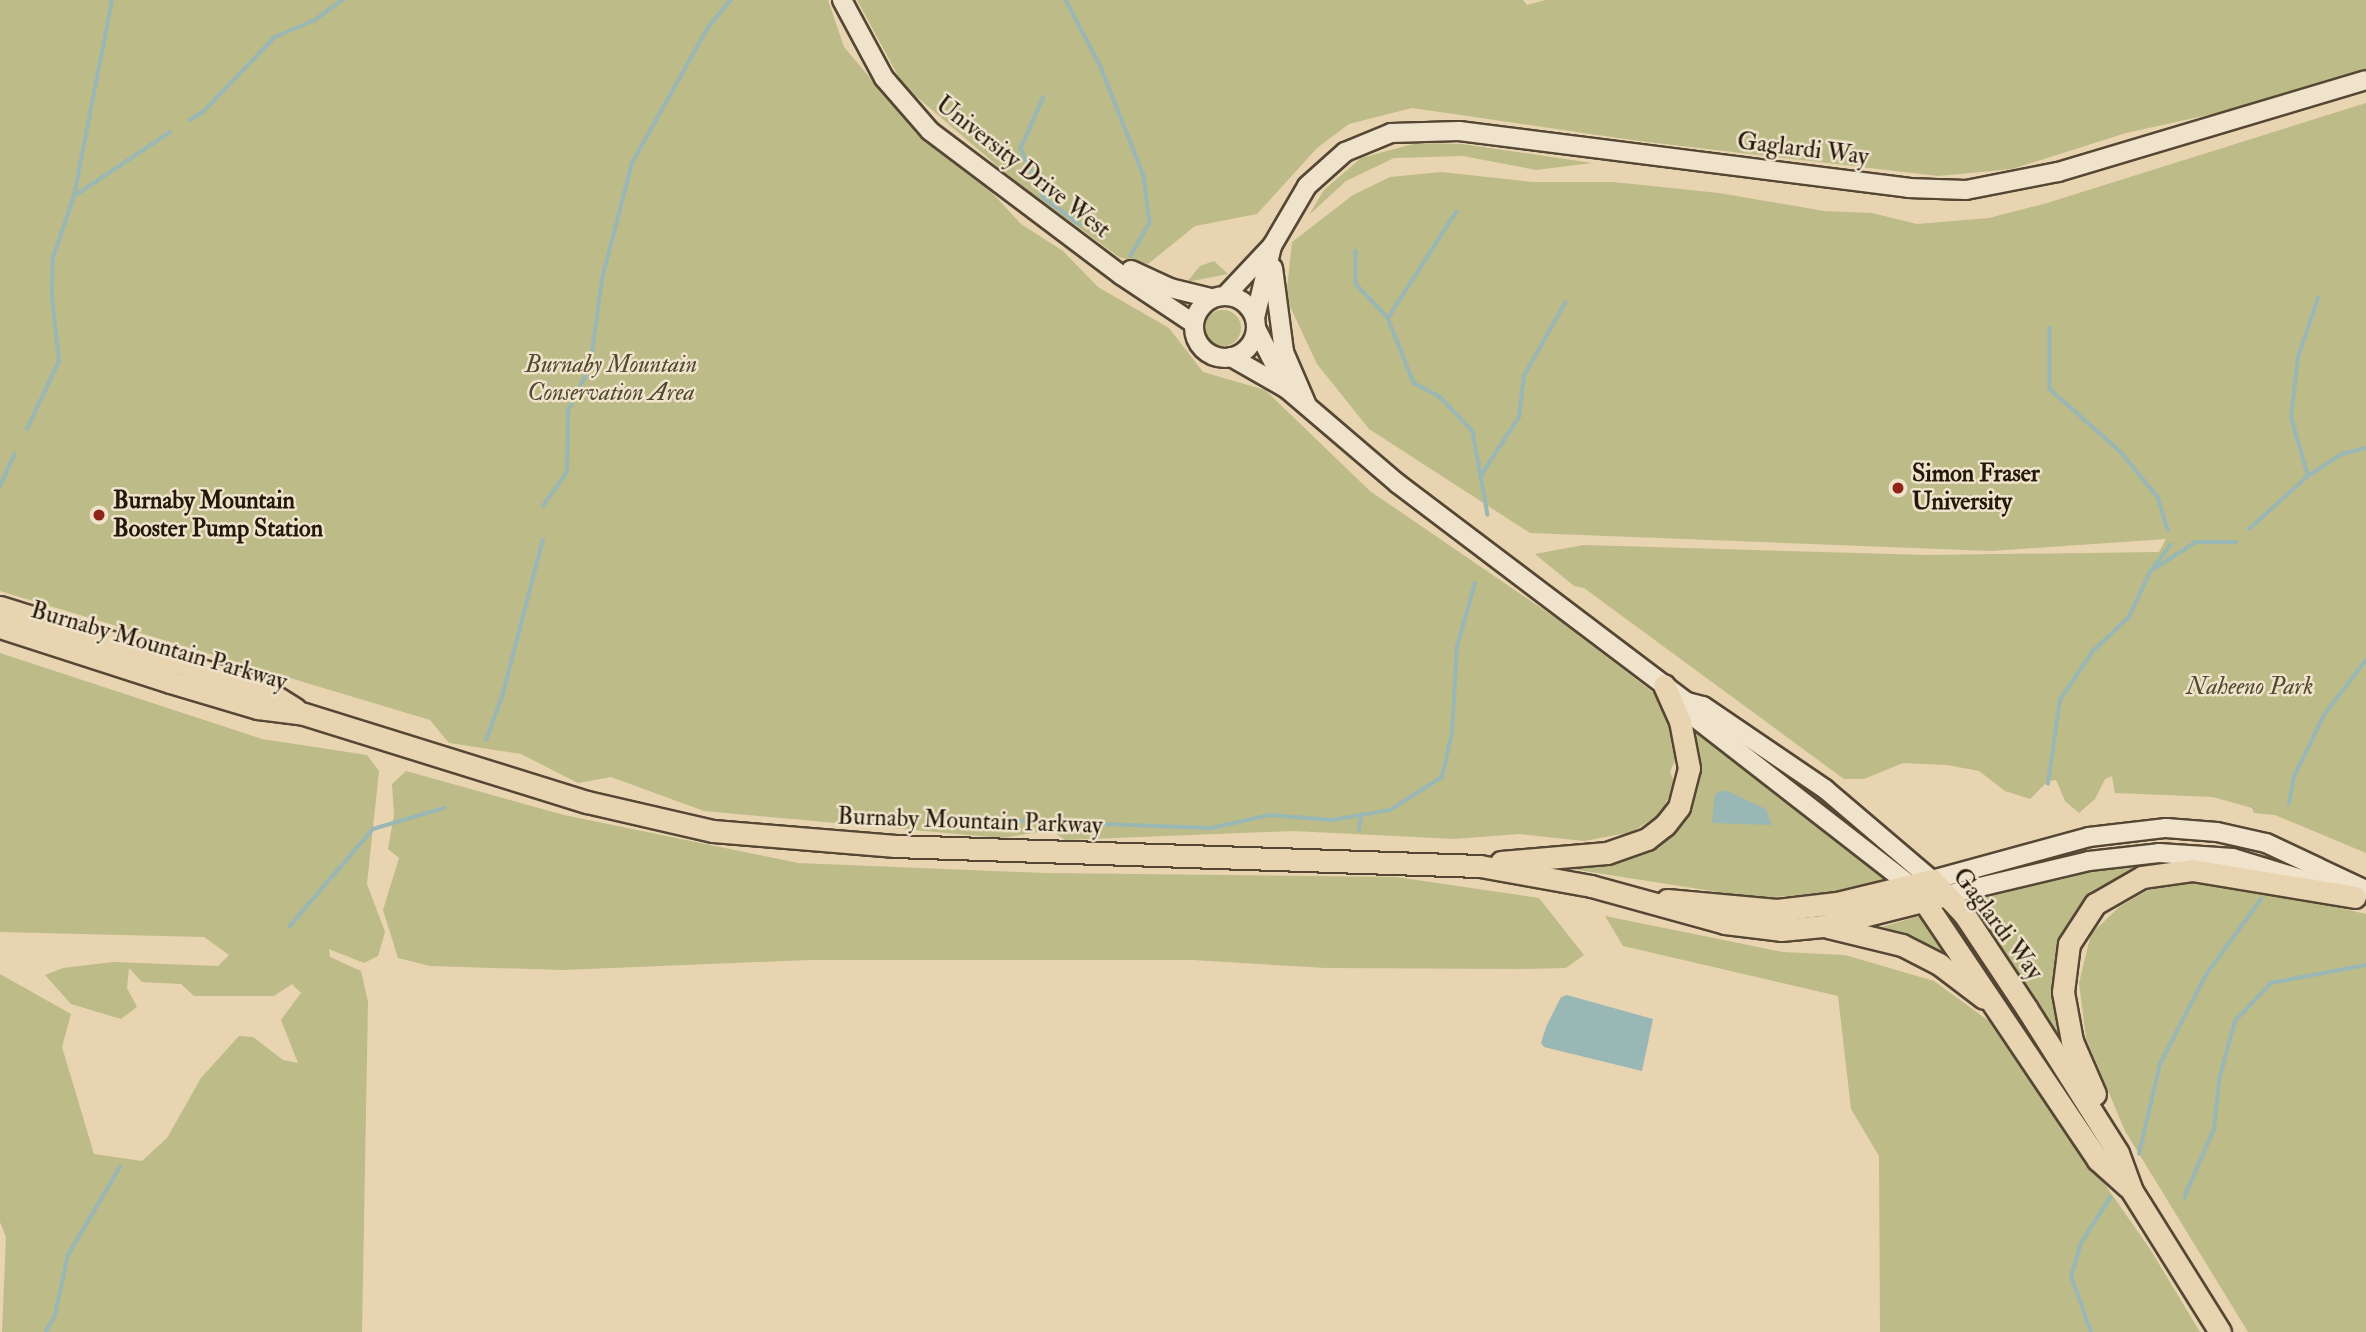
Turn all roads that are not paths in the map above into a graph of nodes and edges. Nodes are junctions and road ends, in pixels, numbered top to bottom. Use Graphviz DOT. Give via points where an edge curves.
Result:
graph roads {
  1 [pos="842,0"];
  2 [pos="2366,80"];
  3 [pos="1272,246"];
  4 [pos="1111,264"];
  5 [pos="1218,297"];
  6 [pos="1193,323"];
  7 [pos="1256,323"];
  8 [pos="1231,358"];
  9 [pos="1287,389"];
  10 [pos="1308,409"];
  11 [pos="0,607"];
  12 [pos="0,627"];
  13 [pos="1664,685"];
  14 [pos="304,714"];
  15 [pos="1480,866"];
  16 [pos="1928,890"];
  17 [pos="2362,896"];
  18 [pos="1647,899"];
  19 [pos="1823,926"];
  20 [pos="2000,1011"];
  21 [pos="2111,1143"];
  22 [pos="2132,1191"];
  23 [pos="2220,1332"];
  1 -- 4 [label="street, University Drive West" via="884,78 930,131"];
  2 -- 3 [label="street, Gaglardi Way" via="2058,172 1966,190 1908,188 1470,132 1408,130 1374,137 1320,170"];
  3 -- 5 [label="street, Gaglardi Way"];
  3 -- 7 [label="street, Gaglardi Way"];
  3 -- 10 [label="street" via="1284,352"];
  4 -- 5 [label="street, University Drive West"];
  4 -- 6 [label="street, University Drive West"];
  5 -- 6 [label="street" via="1198,308"];
  5 -- 7 [label="street" via="1243,302"];
  6 -- 8 [label="street" via="1203,350"];
  7 -- 8 [label="street" via="1249,347"];
  7 -- 9 [label="street, Gaglardi Way"];
  8 -- 9 [label="street, Gaglardi Way"];
  9 -- 10 [label="street, Gaglardi Way"];
  10 -- 13 [label="street, Gaglardi Way" via="1397,483"];
  11 -- 14 [label="main road, Burnaby Mountain Parkway" via="265,690"];
  12 -- 14 [label="main road, Burnaby Mountain Parkway" via="246,704"];
  13 -- 15 [label="main road" via="1680,721 1689,768 1679,807 1665,825 1647,839 1607,853"];
  13 -- 16 [label="street, Gaglardi Way" via="1687,702 1694,717"];
  14 -- 15 [label="main road, Burnaby Mountain Parkway" via="587,802 713,831 882,845"];
  15 -- 18 [label="main road, Burnaby Mountain Parkway"];
  16 -- 17 [label="street" via="2159,853 2233,858"];
  16 -- 17 [label="street" via="2089,837 2166,828 2217,832 2266,843"];
  16 -- 18 [label="main road, Burnaby Mountain Parkway" via="1777,909"];
  16 -- 19 [label="main road, Burnaby Mountain Parkway"];
  16 -- 20 [label="main road, Gaglardi Way"];
  16 -- 21 [label="main road, Gaglardi Way" via="1964,914"];
  17 -- 21 [label="main road" via="2192,870 2141,877 2095,904 2069,944 2063,992 2083,1073 2113,1125"];
  18 -- 19 [label="main road, Burnaby Mountain Parkway" via="1725,923 1781,930"];
  19 -- 20 [label="main road" via="1902,945 1926,956"];
  20 -- 22 [label="main road, Gaglardi Way" via="2098,1160"];
  21 -- 22 [label="main road, Gaglardi Way"];
  22 -- 23 [label="main road, Gaglardi Way"];
}
